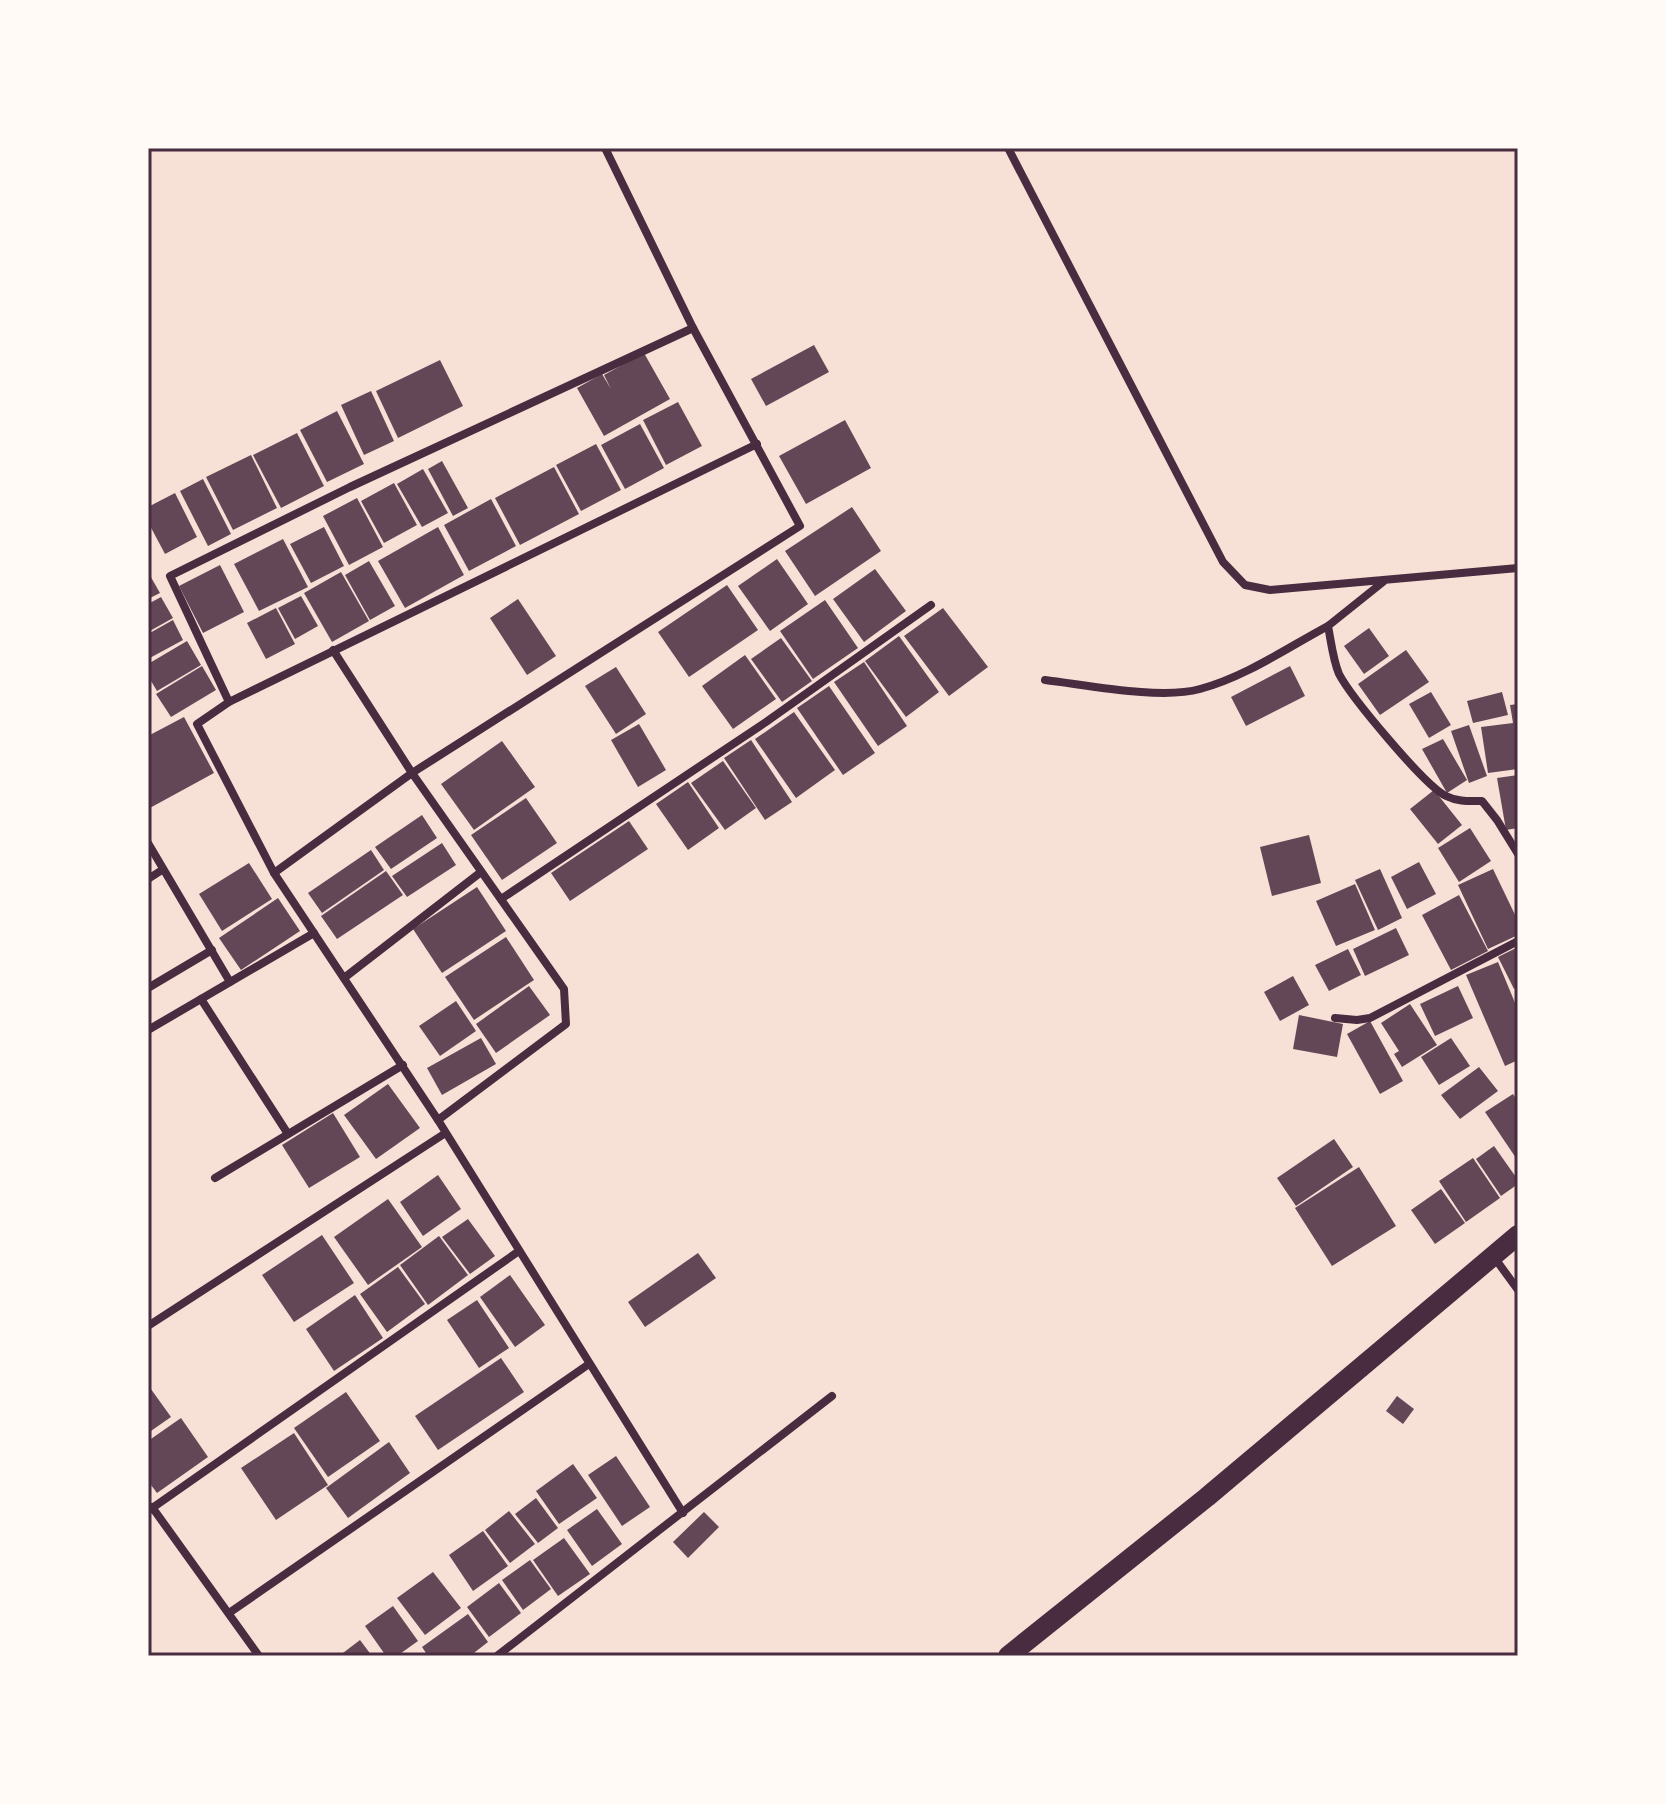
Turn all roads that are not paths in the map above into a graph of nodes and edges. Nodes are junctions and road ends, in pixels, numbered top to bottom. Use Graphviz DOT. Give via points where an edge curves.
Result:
graph roads {
  1 [pos="605,148"];
  2 [pos="1008,148"];
  3 [pos="693,328"];
  4 [pos="757,444"];
  5 [pos="1518,568"];
  6 [pos="1383,582"];
  7 [pos="931,605"];
  8 [pos="1328,626"];
  9 [pos="333,650"];
  10 [pos="1045,680"];
  11 [pos="229,702"];
  12 [pos="412,773"];
  13 [pos="148,843"];
  14 [pos="1518,854"];
  15 [pos="162,870"];
  16 [pos="481,872"];
  17 [pos="274,873"];
  18 [pos="148,879"];
  19 [pos="501,899"];
  20 [pos="314,933"];
  21 [pos="1518,941"];
  22 [pos="212,950"];
  23 [pos="344,978"];
  24 [pos="230,982"];
  25 [pos="148,988"];
  26 [pos="201,999"];
  27 [pos="1335,1018"];
  28 [pos="148,1030"];
  29 [pos="403,1065"];
  30 [pos="438,1120"];
  31 [pos="288,1134"];
  32 [pos="444,1134"];
  33 [pos="215,1178"];
  34 [pos="1518,1235"];
  35 [pos="519,1251"];
  36 [pos="1494,1257"];
  37 [pos="1518,1290"];
  38 [pos="148,1326"];
  39 [pos="589,1364"];
  40 [pos="832,1396"];
  41 [pos="150,1509"];
  42 [pos="683,1513"];
  43 [pos="229,1613"];
  44 [pos="259,1656"];
  45 [pos="497,1656"];
  46 [pos="1008,1656"];
  1 -- 3 [label="street"];
  2 -- 6 [label="street" via="1223,562 1245,585 1270,590"];
  3 -- 4 [label="street"];
  3 -- 11 [label="street" via="170,576"];
  4 -- 9 [label="street"];
  4 -- 12 [label="street" via="800,526"];
  5 -- 6 [label="street"];
  6 -- 8 [label="street"];
  7 -- 19 [label="street"];
  8 -- 10 [label="street" via="1236,676 1197,690 1159,692"];
  8 -- 14 [label="street" via="1338,671 1354,699 1443,795 1482,801"];
  9 -- 11 [label="street"];
  9 -- 12 [label="street"];
  11 -- 17 [label="street" via="197,724"];
  12 -- 16 [label="street"];
  12 -- 17 [label="street"];
  13 -- 15 [label="street"];
  15 -- 18 [label="street"];
  15 -- 22 [label="street"];
  16 -- 19 [label="street"];
  16 -- 23 [label="street"];
  17 -- 20 [label="street"];
  19 -- 30 [label="street" via="564,989 566,1024"];
  20 -- 23 [label="street"];
  20 -- 24 [label="street"];
  21 -- 27 [label="street" via="1370,1018"];
  22 -- 24 [label="street"];
  22 -- 25 [label="street"];
  23 -- 29 [label="street"];
  24 -- 26 [label="street"];
  26 -- 28 [label="street"];
  26 -- 31 [label="street"];
  29 -- 30 [label="street"];
  29 -- 31 [label="street"];
  30 -- 32 [label="street"];
  31 -- 33 [label="street"];
  32 -- 35 [label="street"];
  32 -- 38 [label="street"];
  34 -- 36 [label="main road"];
  35 -- 39 [label="street"];
  35 -- 41 [label="street"];
  36 -- 37 [label="street"];
  36 -- 46 [label="main road"];
  39 -- 42 [label="street"];
  39 -- 43 [label="street"];
  40 -- 42 [label="street"];
  41 -- 43 [label="street"];
  42 -- 45 [label="street"];
  43 -- 44 [label="street"];
}
